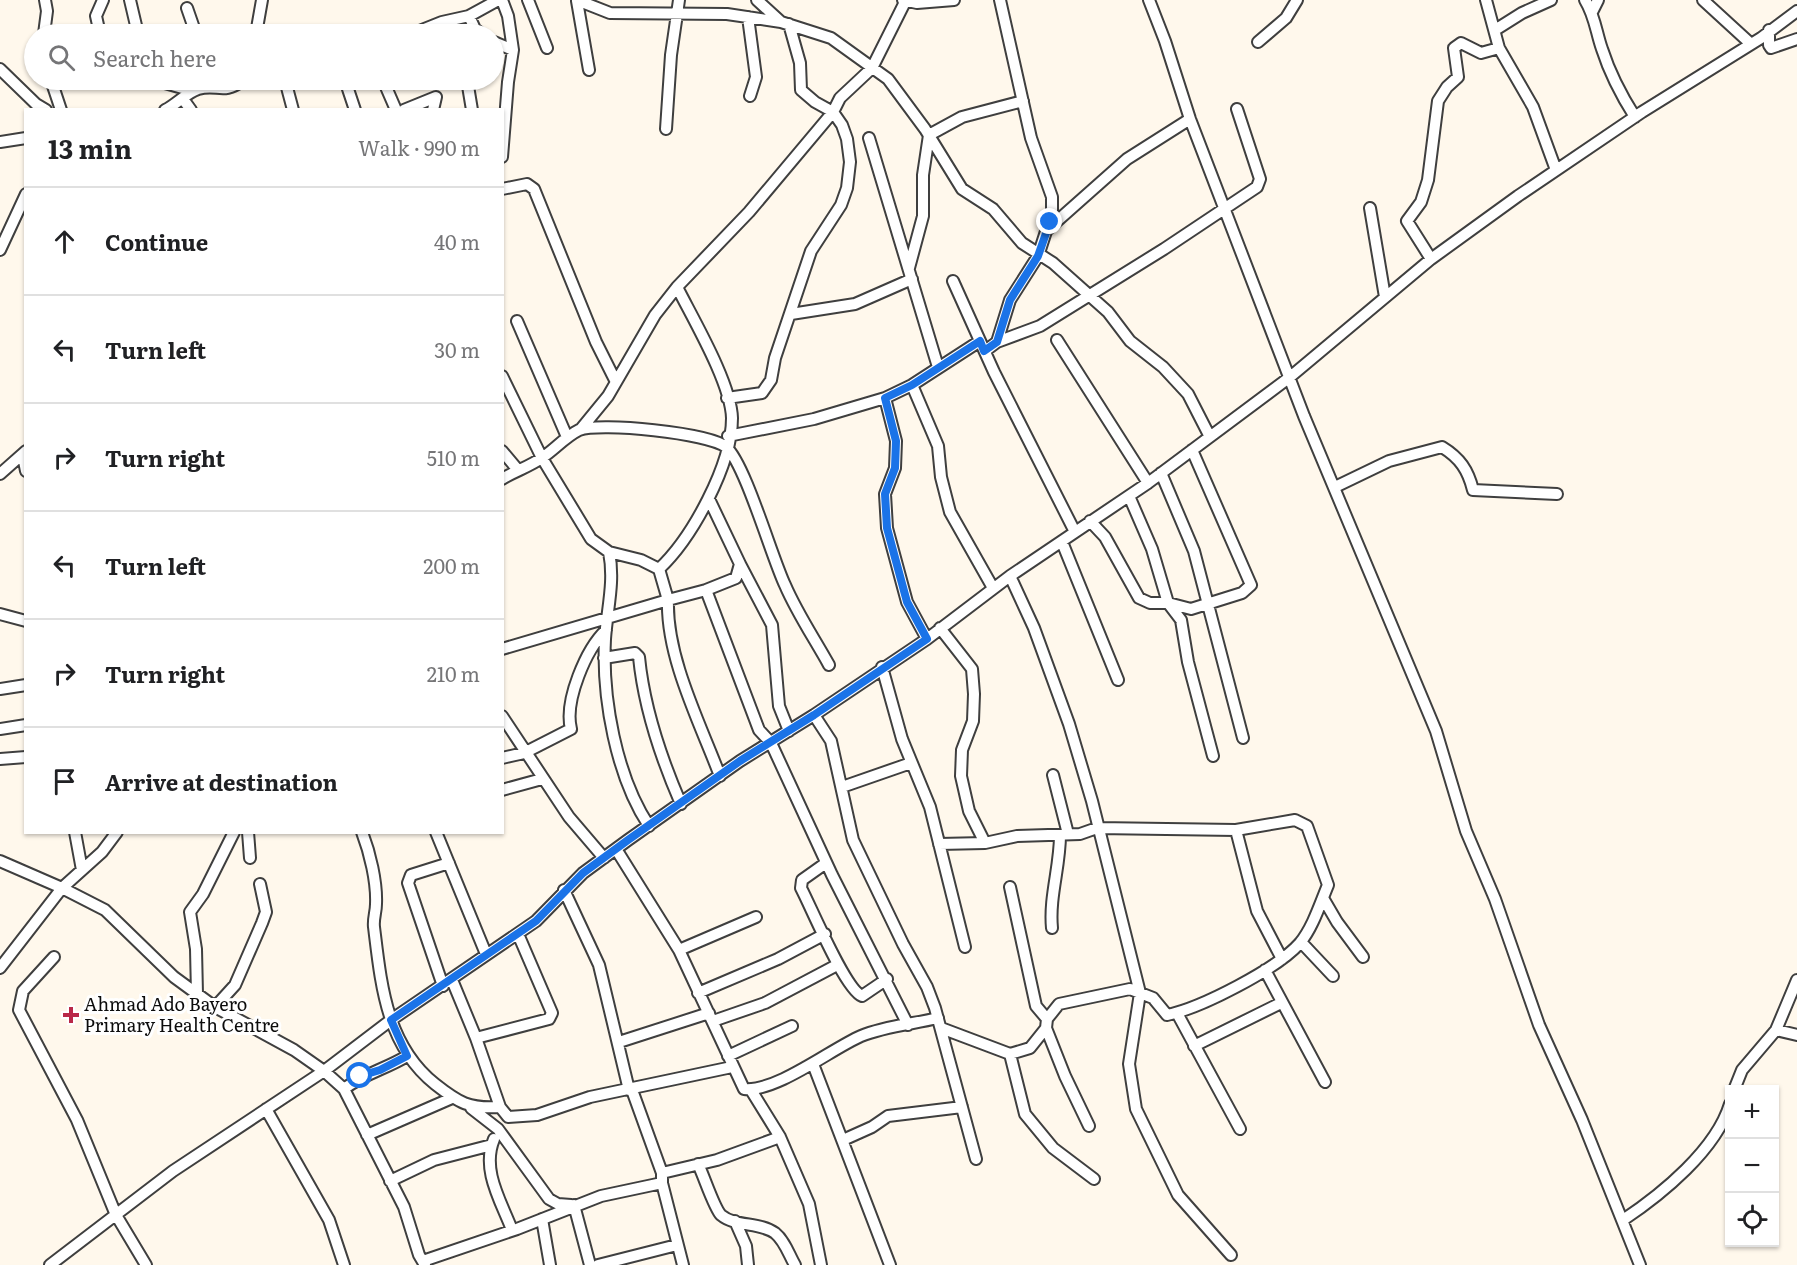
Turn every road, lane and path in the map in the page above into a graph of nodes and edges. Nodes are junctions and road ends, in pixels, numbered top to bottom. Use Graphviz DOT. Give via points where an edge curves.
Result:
graph roads {
  1 [pos="45,0"];
  2 [pos="103,0"];
  3 [pos="129,0"];
  4 [pos="262,0"];
  5 [pos="500,0"];
  6 [pos="528,0"];
  7 [pos="679,0"];
  8 [pos="756,0"];
  9 [pos="954,0"];
  10 [pos="1000,0"];
  11 [pos="1149,0"];
  12 [pos="1297,0"];
  13 [pos="1486,0"];
  14 [pos="1529,0"];
  15 [pos="1551,0"];
  16 [pos="1585,0"];
  17 [pos="1598,0"];
  18 [pos="1703,0"];
  19 [pos="577,1"];
  20 [pos="905,1"];
  21 [pos="187,8"];
  22 [pos="1797,11"];
  23 [pos="1592,12"];
  24 [pos="677,13"];
  25 [pos="1522,13"];
  26 [pos="469,16"];
  27 [pos="748,17"];
  28 [pos="785,23"];
  29 [pos="45,24"];
  30 [pos="98,24"];
  31 [pos="135,24"];
  32 [pos="193,24"];
  33 [pos="258,24"];
  34 [pos="437,24"];
  35 [pos="473,24"];
  36 [pos="1495,30"];
  37 [pos="1769,30"];
  38 [pos="1797,39"];
  39 [pos="1258,42"];
  40 [pos="1751,44"];
  41 [pos="504,47"];
  42 [pos="547,48"];
  43 [pos="1499,48"];
  44 [pos="513,50"];
  45 [pos="872,68"];
  46 [pos="0,69"];
  47 [pos="589,70"];
  48 [pos="54,90"];
  49 [pos="189,90"];
  50 [pos="197,90"];
  51 [pos="288,90"];
  52 [pos="348,90"];
  53 [pos="387,90"];
  54 [pos="469,90"];
  55 [pos="193,91"];
  56 [pos="750,96"];
  57 [pos="183,99"];
  58 [pos="1023,101"];
  59 [pos="43,108"];
  60 [pos="60,108"];
  61 [pos="168,108"];
  62 [pos="190,108"];
  63 [pos="292,108"];
  64 [pos="354,108"];
  65 [pos="395,108"];
  66 [pos="409,108"];
  67 [pos="433,108"];
  68 [pos="472,108"];
  69 [pos="1238,109"];
  70 [pos="833,112"];
  71 [pos="1635,117"];
  72 [pos="1190,119"];
  73 [pos="666,129"];
  74 [pos="929,135"];
  75 [pos="24,138"];
  76 [pos="869,138"];
  77 [pos="504,140"];
  78 [pos="0,142"];
  79 [pos="1557,170"];
  80 [pos="504,189"];
  81 [pos="24,198"];
  82 [pos="1225,207"];
  83 [pos="1370,208"];
  84 [pos="1047,230"];
  85 [pos="0,250"];
  86 [pos="1038,256"];
  87 [pos="1431,259"];
  88 [pos="910,274"];
  89 [pos="953,281"];
  90 [pos="677,287"];
  91 [pos="1088,297"];
  92 [pos="1385,297"];
  93 [pos="791,314"];
  94 [pos="517,321"];
  95 [pos="1057,340"];
  96 [pos="997,342"];
  97 [pos="982,346"];
  98 [pos="938,367"];
  99 [pos="1290,377"];
  100 [pos="504,380"];
  101 [pos="616,382"];
  102 [pos="912,385"];
  103 [pos="727,398"];
  104 [pos="885,398"];
  105 [pos="581,429"];
  106 [pos="1209,435"];
  107 [pos="567,437"];
  108 [pos="727,441"];
  109 [pos="1192,450"];
  110 [pos="24,453"];
  111 [pos="504,453"];
  112 [pos="542,458"];
  113 [pos="518,470"];
  114 [pos="1161,473"];
  115 [pos="0,474"];
  116 [pos="504,478"];
  117 [pos="1148,483"];
  118 [pos="1335,487"];
  119 [pos="1557,494"];
  120 [pos="1129,496"];
  121 [pos="709,500"];
  122 [pos="1090,521"];
  123 [pos="1075,532"];
  124 [pos="1062,542"];
  125 [pos="609,552"];
  126 [pos="740,564"];
  127 [pos="659,569"];
  128 [pos="1010,576"];
  129 [pos="993,588"];
  130 [pos="706,590"];
  131 [pos="668,600"];
  132 [pos="1168,603"];
  133 [pos="1207,604"];
  134 [pos="0,614"];
  135 [pos="608,617"];
  136 [pos="24,624"];
  137 [pos="940,627"];
  138 [pos="606,630"];
  139 [pos="927,639"];
  140 [pos="504,648"];
  141 [pos="604,658"];
  142 [pos="829,665"];
  143 [pos="882,667"];
  144 [pos="1118,680"];
  145 [pos="24,685"];
  146 [pos="0,689"];
  147 [pos="814,715"];
  148 [pos="504,719"];
  149 [pos="24,725"];
  150 [pos="0,729"];
  151 [pos="789,731"];
  152 [pos="1243,738"];
  153 [pos="771,743"];
  154 [pos="524,753"];
  155 [pos="24,756"];
  156 [pos="1213,756"];
  157 [pos="504,758"];
  158 [pos="0,759"];
  159 [pos="911,763"];
  160 [pos="1053,775"];
  161 [pos="720,776"];
  162 [pos="542,779"];
  163 [pos="842,787"];
  164 [pos="504,789"];
  165 [pos="681,804"];
  166 [pos="649,826"];
  167 [pos="1096,828"];
  168 [pos="1236,830"];
  169 [pos="75,834"];
  170 [pos="116,834"];
  171 [pos="233,834"];
  172 [pos="248,834"];
  173 [pos="363,834"];
  174 [pos="437,834"];
  175 [pos="1064,835"];
  176 [pos="986,843"];
  177 [pos="939,844"];
  178 [pos="616,849"];
  179 [pos="250,858"];
  180 [pos="604,858"];
  181 [pos="0,861"];
  182 [pos="449,863"];
  183 [pos="826,863"];
  184 [pos="82,870"];
  185 [pos="260,884"];
  186 [pos="1010,887"];
  187 [pos="62,888"];
  188 [pos="564,890"];
  189 [pos="1323,898"];
  190 [pos="756,917"];
  191 [pos="1053,928"];
  192 [pos="825,933"];
  193 [pos="518,934"];
  194 [pos="1300,942"];
  195 [pos="965,948"];
  196 [pos="679,950"];
  197 [pos="486,954"];
  198 [pos="54,957"];
  199 [pos="1364,957"];
  200 [pos="1282,959"];
  201 [pos="837,965"];
  202 [pos="0,968"];
  203 [pos="1265,970"];
  204 [pos="1333,976"];
  205 [pos="887,980"];
  206 [pos="1797,981"];
  207 [pos="447,983"];
  208 [pos="698,993"];
  209 [pos="1140,993"];
  210 [pos="197,994"];
  211 [pos="1281,1003"];
  212 [pos="215,1008"];
  213 [pos="1177,1013"];
  214 [pos="711,1017"];
  215 [pos="391,1020"];
  216 [pos="939,1023"];
  217 [pos="908,1024"];
  218 [pos="1046,1024"];
  219 [pos="792,1026"];
  220 [pos="1776,1029"];
  221 [pos="1797,1035"];
  222 [pos="476,1038"];
  223 [pos="619,1042"];
  224 [pos="1194,1046"];
  225 [pos="1010,1054"];
  226 [pos="407,1056"];
  227 [pos="730,1061"];
  228 [pos="813,1064"];
  229 [pos="324,1071"];
  230 [pos="1325,1082"];
  231 [pos="1736,1085"];
  232 [pos="344,1089"];
  233 [pos="630,1090"];
  234 [pos="751,1090"];
  235 [pos="452,1098"];
  236 [pos="470,1107"];
  237 [pos="500,1107"];
  238 [pos="962,1107"];
  239 [pos="266,1109"];
  240 [pos="1725,1120"];
  241 [pos="1089,1126"];
  242 [pos="498,1129"];
  243 [pos="1240,1129"];
  244 [pos="367,1135"];
  245 [pos="780,1137"];
  246 [pos="843,1140"];
  247 [pos="492,1145"];
  248 [pos="976,1159"];
  249 [pos="698,1164"];
  250 [pos="662,1178"];
  251 [pos="1094,1179"];
  252 [pos="390,1181"];
  253 [pos="574,1205"];
  254 [pos="116,1215"];
  255 [pos="542,1219"];
  256 [pos="1623,1220"];
  257 [pos="735,1221"];
  258 [pos="512,1230"];
  259 [pos="676,1245"];
  260 [pos="1232,1255"];
  261 [pos="424,1263"];
  262 [pos="51,1265"];
  263 [pos="146,1265"];
  264 [pos="344,1265"];
  265 [pos="550,1265"];
  266 [pos="590,1265"];
  267 [pos="598,1265"];
  268 [pos="683,1265"];
  269 [pos="748,1265"];
  270 [pos="794,1265"];
  271 [pos="821,1265"];
  272 [pos="890,1265"];
  273 [pos="1640,1265"];
  1 -- 29 [label="street"];
  2 -- 30 [label="street" via="96,16"];
  3 -- 31 [label="street"];
  4 -- 33 [label="street"];
  5 -- 26 [label="street"];
  5 -- 44 [label="street" via="508,16"];
  6 -- 42 [label="street"];
  7 -- 24 [label="street"];
  8 -- 28 [label="street"];
  9 -- 20 [label="street"];
  10 -- 58 [label="street"];
  11 -- 72 [label="street"];
  12 -- 39 [label="street" via="1289,14"];
  13 -- 36 [label="street"];
  14 -- 25 [label="street"];
  15 -- 25 [label="street"];
  16 -- 23 [label="street"];
  17 -- 23 [label="street"];
  18 -- 40 [label="street"];
  19 -- 24 [label="street" via="610,13"];
  19 -- 47 [label="street"];
  20 -- 45 [label="street"];
  21 -- 32 [label="street"];
  22 -- 37 [label="street"];
  23 -- 71 [label="street" via="1615,83"];
  24 -- 27 [label="street"];
  24 -- 73 [label="street"];
  25 -- 36 [label="street"];
  26 -- 34 [label="street"];
  26 -- 35 [label="street"];
  27 -- 28 [label="street"];
  27 -- 56 [label="street" via="756,77"];
  28 -- 45 [label="street" via="831,38"];
  28 -- 70 [label="street" via="800,63 801,90"];
  36 -- 43 [label="street"];
  37 -- 38 [label="street" via="1772,48"];
  37 -- 40 [label="street"];
  40 -- 71 [label="street"];
  41 -- 44 [label="street"];
  43 -- 79 [label="street" via="1533,107"];
  43 -- 87 [label="street" via="1481,53 1461,43 1454,48 1458,77 1438,101 1428,180 1421,202 1407,221"];
  44 -- 77 [label="street"];
  45 -- 70 [label="street" via="840,98"];
  45 -- 74 [label="street" via="888,79"];
  46 -- 59 [label="street"];
  48 -- 60 [label="street"];
  49 -- 55 [label="street"];
  50 -- 55 [label="street"];
  51 -- 63 [label="street"];
  52 -- 64 [label="street"];
  53 -- 65 [label="street"];
  54 -- 68 [label="street"];
  55 -- 57 [label="street"];
  57 -- 61 [label="street"];
  57 -- 62 [label="street"];
  58 -- 74 [label="street" via="962,117"];
  58 -- 84 [label="street" via="1031,138 1052,197"];
  66 -- 67 [label="street" via="436,97"];
  69 -- 82 [label="street" via="1260,179 1257,187"];
  70 -- 90 [label="street" via="770,189"];
  70 -- 93 [label="street" via="847,139 847,188 841,205 811,251"];
  71 -- 79 [label="street"];
  72 -- 82 [label="street"];
  72 -- 84 [label="street" via="1127,159"];
  74 -- 86 [label="street" via="962,189 993,209"];
  74 -- 88 [label="street" via="922,175 922,216"];
  75 -- 78 [label="street"];
  76 -- 88 [label="street"];
  79 -- 87 [label="street"];
  80 -- 101 [label="street" via="527,184 534,189 591,331"];
  81 -- 85 [label="street"];
  82 -- 91 [label="street"];
  82 -- 99 [label="street"];
  83 -- 92 [label="street"];
  84 -- 86 [label="street"];
  86 -- 91 [label="street" via="1053,263"];
  86 -- 96 [label="street" via="1010,300"];
  87 -- 92 [label="street"];
  88 -- 93 [label="street" via="855,304"];
  88 -- 98 [label="street"];
  89 -- 97 [label="street"];
  90 -- 101 [label="street" via="655,315"];
  90 -- 103 [label="street" via="715,362"];
  91 -- 96 [label="street" via="1040,326"];
  91 -- 106 [label="street" via="1108,312 1130,341 1151,355 1188,394"];
  92 -- 99 [label="street"];
  93 -- 103 [label="street" via="771,380 762,393"];
  94 -- 107 [label="street"];
  95 -- 117 [label="street"];
  96 -- 97 [label="street"];
  97 -- 98 [label="street"];
  97 -- 123 [label="street"];
  98 -- 102 [label="street"];
  99 -- 106 [label="street"];
  99 -- 118 [label="street"];
  100 -- 112 [label="street"];
  101 -- 105 [label="street"];
  102 -- 104 [label="street"];
  102 -- 129 [label="street" via="938,446 950,512"];
  103 -- 108 [label="street" via="732,418"];
  104 -- 108 [label="street"];
  104 -- 139 [label="street" via="896,441 895,468 885,494 887,528 907,602"];
  105 -- 107 [label="street"];
  105 -- 108 [label="street" via="644,429"];
  106 -- 109 [label="street"];
  107 -- 112 [label="street"];
  108 -- 121 [label="street"];
  108 -- 142 [label="street" via="784,585"];
  109 -- 114 [label="street"];
  109 -- 133 [label="street" via="1251,585"];
  110 -- 115 [label="street"];
  111 -- 113 [label="street"];
  112 -- 113 [label="street"];
  112 -- 125 [label="street" via="591,539"];
  113 -- 116 [label="street"];
  114 -- 117 [label="street"];
  114 -- 133 [label="street" via="1194,551"];
  117 -- 120 [label="street"];
  118 -- 119 [label="street" via="1389,461 1442,447 1458,457 1470,476 1473,490"];
  118 -- 256 [label="street" via="1436,731 1466,831 1495,899 1539,1025"];
  120 -- 122 [label="street"];
  120 -- 132 [label="street" via="1152,549"];
  121 -- 126 [label="street"];
  121 -- 127 [label="street" via="687,536"];
  122 -- 123 [label="street"];
  122 -- 132 [label="street" via="1105,537 1139,598 1150,603"];
  123 -- 124 [label="street"];
  124 -- 128 [label="street"];
  124 -- 144 [label="street"];
  125 -- 127 [label="street"];
  125 -- 135 [label="street"];
  126 -- 130 [label="street" via="736,578"];
  126 -- 151 [label="street" via="772,625 779,706"];
  127 -- 131 [label="street"];
  128 -- 129 [label="street"];
  128 -- 167 [label="street" via="1034,628 1069,724"];
  129 -- 137 [label="street"];
  130 -- 131 [label="street"];
  130 -- 153 [label="street" via="759,730"];
  131 -- 135 [label="street"];
  131 -- 161 [label="street" via="668,618 683,680"];
  132 -- 133 [label="street" via="1191,609"];
  132 -- 156 [label="street" via="1181,620"];
  133 -- 152 [label="street"];
  134 -- 136 [label="street"];
  135 -- 138 [label="street"];
  135 -- 140 [label="street"];
  137 -- 139 [label="street"];
  137 -- 176 [label="street" via="972,669 973,721 962,750 961,776 969,811"];
  138 -- 141 [label="street"];
  138 -- 154 [label="street" via="597,638 572,689 568,719 571,729"];
  139 -- 143 [label="street"];
  141 -- 165 [label="street" via="635,653 639,657 660,756"];
  141 -- 166 [label="street" via="606,698 618,749 639,811"];
  143 -- 147 [label="street"];
  143 -- 159 [label="street"];
  145 -- 146 [label="street"];
  147 -- 151 [label="street"];
  147 -- 163 [label="street" via="831,741"];
  148 -- 154 [label="street"];
  149 -- 150 [label="street"];
  151 -- 153 [label="street"];
  153 -- 161 [label="street"];
  153 -- 183 [label="street"];
  154 -- 157 [label="street"];
  154 -- 162 [label="street"];
  155 -- 158 [label="street"];
  159 -- 163 [label="street"];
  159 -- 177 [label="street" via="930,807"];
  160 -- 175 [label="street"];
  161 -- 165 [label="street"];
  162 -- 164 [label="street"];
  162 -- 180 [label="street"];
  163 -- 216 [label="street" via="853,840 927,987"];
  165 -- 166 [label="street"];
  166 -- 178 [label="street"];
  167 -- 168 [label="street"];
  167 -- 175 [label="street"];
  167 -- 209 [label="street"];
  168 -- 189 [label="street" via="1295,820 1307,826 1328,885"];
  168 -- 200 [label="street" via="1257,911"];
  169 -- 184 [label="street"];
  170 -- 184 [label="street"];
  171 -- 210 [label="street" via="190,912"];
  172 -- 179 [label="street"];
  173 -- 215 [label="street" via="374,878 380,978"];
  174 -- 182 [label="street"];
  175 -- 176 [label="street" via="1017,836"];
  175 -- 191 [label="street" via="1050,908"];
  176 -- 177 [label="street"];
  177 -- 195 [label="street"];
  178 -- 180 [label="street"];
  178 -- 196 [label="street"];
  180 -- 188 [label="street"];
  181 -- 187 [label="street"];
  182 -- 197 [label="street"];
  182 -- 207 [label="street" via="411,875 408,883"];
  183 -- 192 [label="street" via="802,880 801,888"];
  183 -- 205 [label="street"];
  184 -- 187 [label="street"];
  185 -- 212 [label="street" via="266,912 235,985"];
  186 -- 218 [label="street" via="1036,1006"];
  187 -- 202 [label="street"];
  187 -- 210 [label="street" via="105,910"];
  188 -- 193 [label="street" via="536,921"];
  188 -- 223 [label="street" via="599,965"];
  189 -- 194 [label="street"];
  189 -- 199 [label="street"];
  190 -- 196 [label="street"];
  192 -- 201 [label="street"];
  192 -- 208 [label="street" via="778,959"];
  193 -- 197 [label="street"];
  193 -- 222 [label="street" via="552,1013 549,1019"];
  194 -- 200 [label="street"];
  194 -- 204 [label="street"];
  196 -- 208 [label="street"];
  197 -- 207 [label="street"];
  198 -- 254 [label="street" via="22,992 20,1010 77,1120"];
  200 -- 203 [label="street"];
  201 -- 205 [label="street" via="862,996"];
  201 -- 214 [label="street" via="765,1003"];
  203 -- 211 [label="street"];
  203 -- 213 [label="street"];
  205 -- 217 [label="street"];
  206 -- 220 [label="street"];
  207 -- 215 [label="street"];
  207 -- 222 [label="street"];
  208 -- 214 [label="street"];
  209 -- 213 [label="street" via="1154,998 1167,1015"];
  209 -- 218 [label="street" via="1130,989 1059,1004"];
  209 -- 260 [label="street" via="1130,1064 1136,1109 1179,1196"];
  210 -- 212 [label="street"];
  211 -- 224 [label="street"];
  211 -- 230 [label="street"];
  212 -- 229 [label="street" via="294,1050"];
  213 -- 224 [label="street"];
  214 -- 223 [label="street"];
  214 -- 227 [label="street"];
  215 -- 226 [label="street"];
  215 -- 229 [label="street"];
  216 -- 217 [label="street"];
  216 -- 225 [label="street"];
  216 -- 238 [label="street"];
  217 -- 228 [label="street" via="863,1035"];
  218 -- 225 [label="street" via="1029,1048"];
  218 -- 241 [label="street"];
  219 -- 227 [label="street"];
  220 -- 221 [label="street"];
  220 -- 231 [label="street" via="1742,1070"];
  222 -- 237 [label="street"];
  223 -- 233 [label="street"];
  224 -- 243 [label="street"];
  225 -- 251 [label="street" via="1025,1114 1053,1148"];
  226 -- 232 [label="street" via="360,1076"];
  226 -- 235 [label="street"];
  227 -- 233 [label="street"];
  227 -- 234 [label="street" via="744,1089"];
  228 -- 234 [label="street"];
  228 -- 246 [label="street"];
  229 -- 232 [label="street"];
  229 -- 239 [label="street"];
  232 -- 244 [label="street"];
  233 -- 237 [label="street" via="583,1098 530,1116 508,1117"];
  233 -- 250 [label="street"];
  234 -- 245 [label="street"];
  235 -- 236 [label="street"];
  235 -- 244 [label="street"];
  236 -- 237 [label="street"];
  236 -- 242 [label="street"];
  238 -- 246 [label="street" via="888,1116"];
  238 -- 248 [label="street"];
  239 -- 254 [label="street" via="173,1171"];
  239 -- 264 [label="street" via="329,1220"];
  240 -- 256 [label="street" via="1708,1144 1662,1191"];
  242 -- 247 [label="street"];
  242 -- 253 [label="street" via="549,1199"];
  244 -- 252 [label="street"];
  245 -- 249 [label="street"];
  245 -- 271 [label="street" via="809,1204"];
  246 -- 272 [label="street"];
  247 -- 252 [label="street" via="434,1160"];
  247 -- 258 [label="street" via="493,1184"];
  249 -- 250 [label="street"];
  249 -- 257 [label="street" via="715,1207"];
  250 -- 253 [label="street"];
  250 -- 259 [label="street"];
  252 -- 261 [label="street"];
  253 -- 255 [label="street"];
  253 -- 266 [label="street"];
  254 -- 262 [label="street"];
  254 -- 263 [label="street"];
  255 -- 258 [label="street"];
  255 -- 265 [label="street"];
  256 -- 273 [label="street"];
  257 -- 269 [label="street" via="746,1246"];
  257 -- 270 [label="street" via="773,1232 782,1240"];
  258 -- 261 [label="street"];
  259 -- 267 [label="street"];
  259 -- 268 [label="street"];
}
